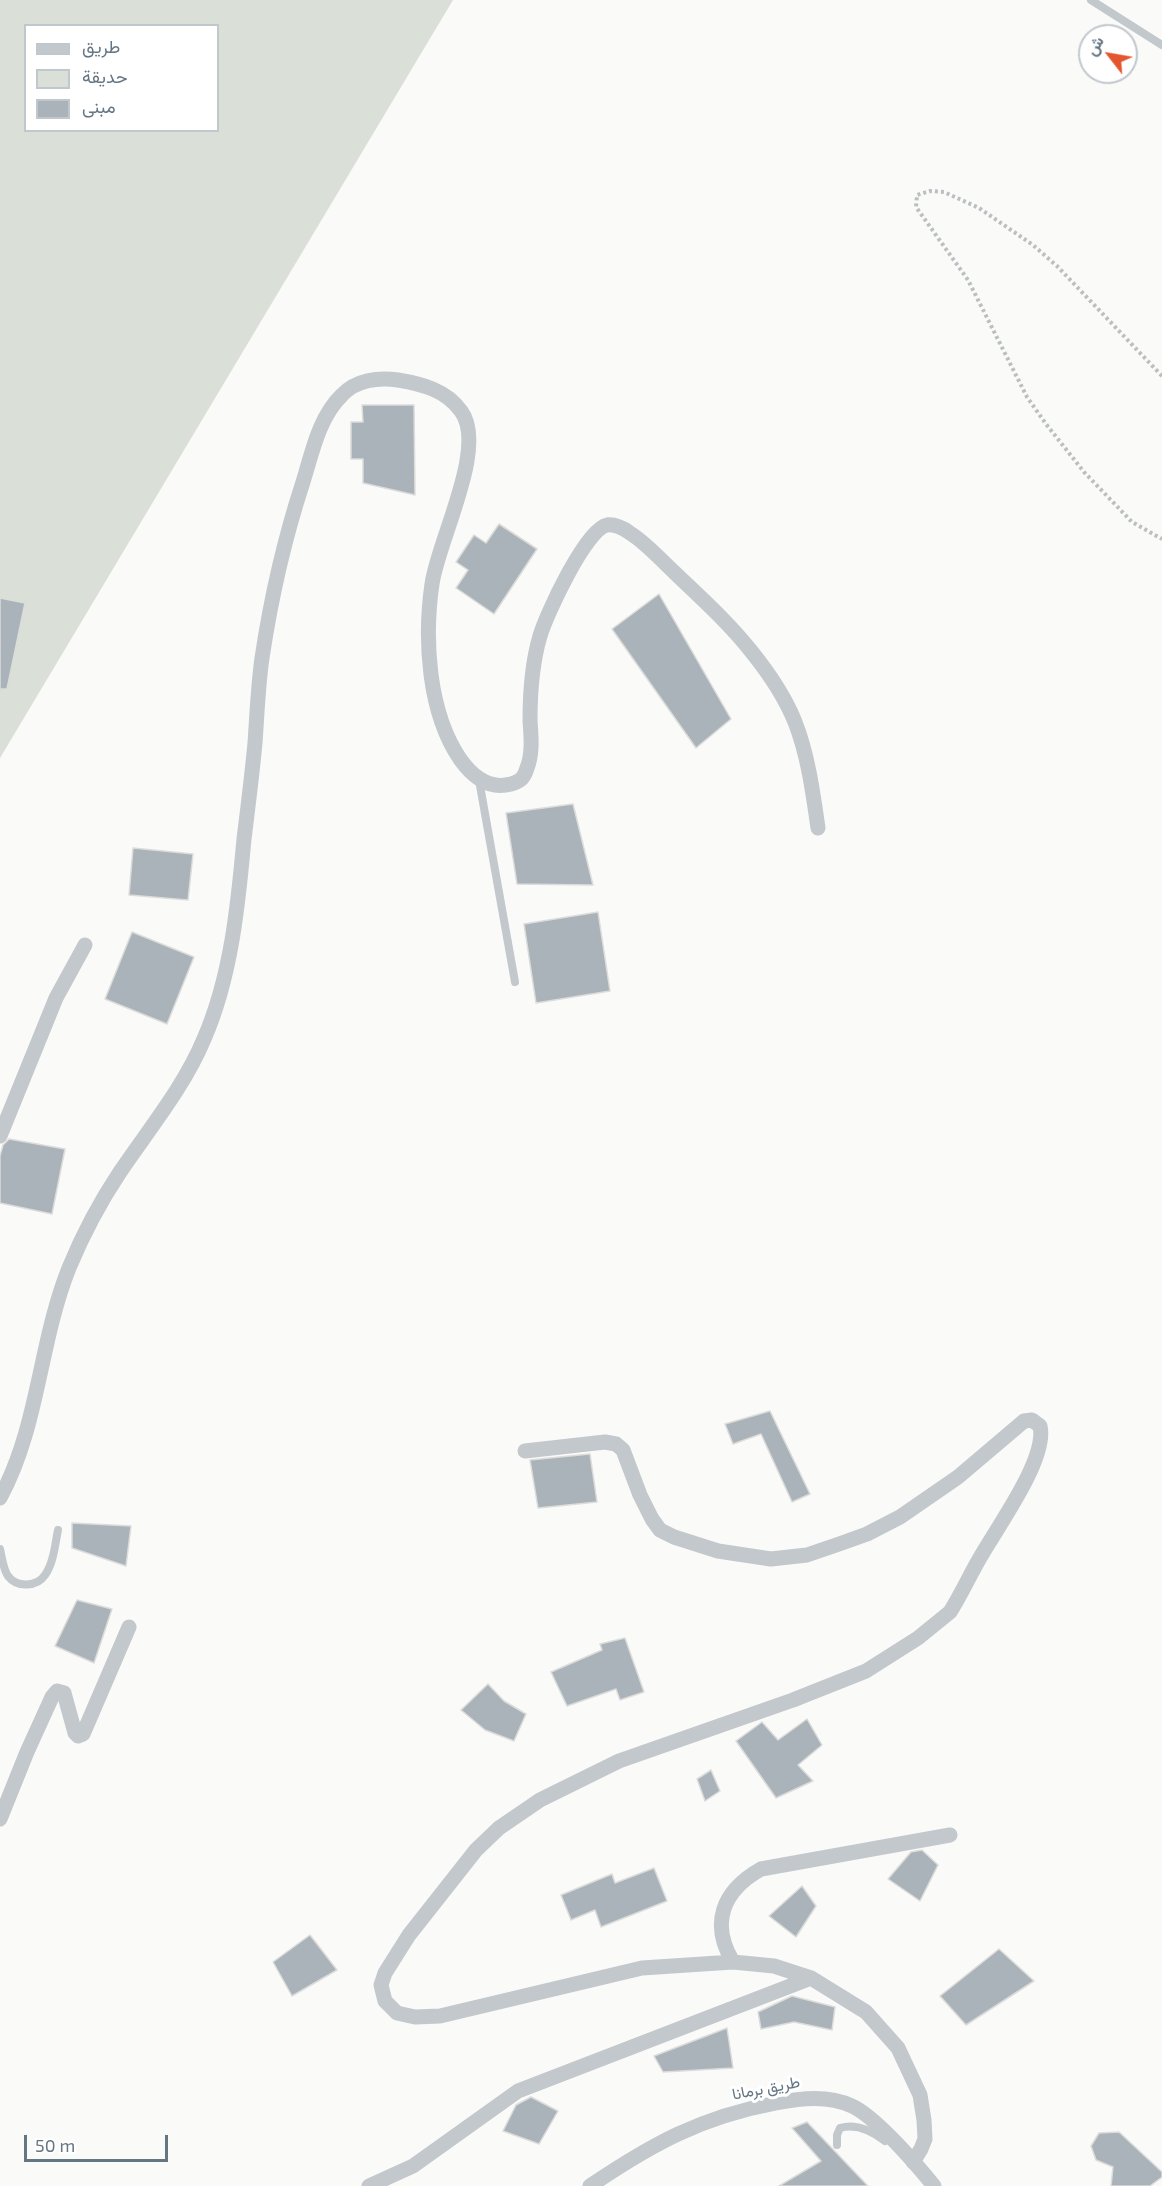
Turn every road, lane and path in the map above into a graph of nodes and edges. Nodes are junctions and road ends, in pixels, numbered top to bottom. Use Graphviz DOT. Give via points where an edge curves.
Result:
graph roads {
  1 [pos="1091,0"];
  2 [pos="1162,45"];
  3 [pos="1162,376"];
  4 [pos="1162,539"];
  5 [pos="479,780"];
  6 [pos="818,828"];
  7 [pos="85,945"];
  8 [pos="515,982"];
  9 [pos="0,1136"];
  10 [pos="525,1451"];
  11 [pos="0,1498"];
  12 [pos="58,1530"];
  13 [pos="0,1549"];
  14 [pos="129,1628"];
  15 [pos="0,1819"];
  16 [pos="950,1835"];
  17 [pos="733,1962"];
  18 [pos="811,1978"];
  19 [pos="837,2145"];
  20 [pos="913,2162"];
  21 [pos="369,2186"];
  22 [pos="590,2186"];
  23 [pos="934,2186"];
  1 -- 2 [label="lane"];
  3 -- 4 [label="path" via="1033,245 979,208 944,192 917,195 916,207 968,280 1027,397 1046,424 1084,472 1132,522"];
  5 -- 6 [label="street" via="510,784 527,771 532,677 540,634 586,544 600,528 614,525 634,535 716,613 750,650 778,690 795,723 814,795"];
  5 -- 8 [label="lane"];
  5 -- 11 [label="street" via="459,758 451,741 429,668 432,580 466,471 471,438 466,417 446,395 433,389 387,379 356,384 328,412 315,440 273,592 260,674 237,909 219,998 203,1044 115,1179 70,1266 51,1318 22,1450"];
  7 -- 9 [label="street" via="56,999"];
  10 -- 17 [label="street" via="616,1444 623,1449 640,1495 660,1530 718,1551 771,1559 807,1555 867,1534 931,1497 1024,1421 1032,1420 1040,1426 1040,1441 1022,1487 950,1612 938,1623 866,1671 649,1749 540,1800 499,1828 476,1850 409,1935 381,1985 385,2001 397,2013 440,2016 642,1968"];
  12 -- 13 [label="lane" via="50,1567 30,1585 9,1577"];
  14 -- 15 [label="street" via="80,1736 73,1728 64,1693 55,1692"];
  16 -- 17 [label="street" via="760,1869 747,1877 725,1905 721,1935"];
  17 -- 18 [label="street" via="774,1966"];
  18 -- 20 [label="street" via="866,2012 898,2048 920,2095 924,2120 925,2139"];
  18 -- 21 [label="street" via="518,2091 414,2166"];
  19 -- 20 [label="lane" via="840,2128 860,2127 884,2139"];
  20 -- 22 [label="street, طريق برمانا" via="854,2107 817,2098 743,2109 684,2130"];
  20 -- 23 [label="street, طريق برمانا"];
}
